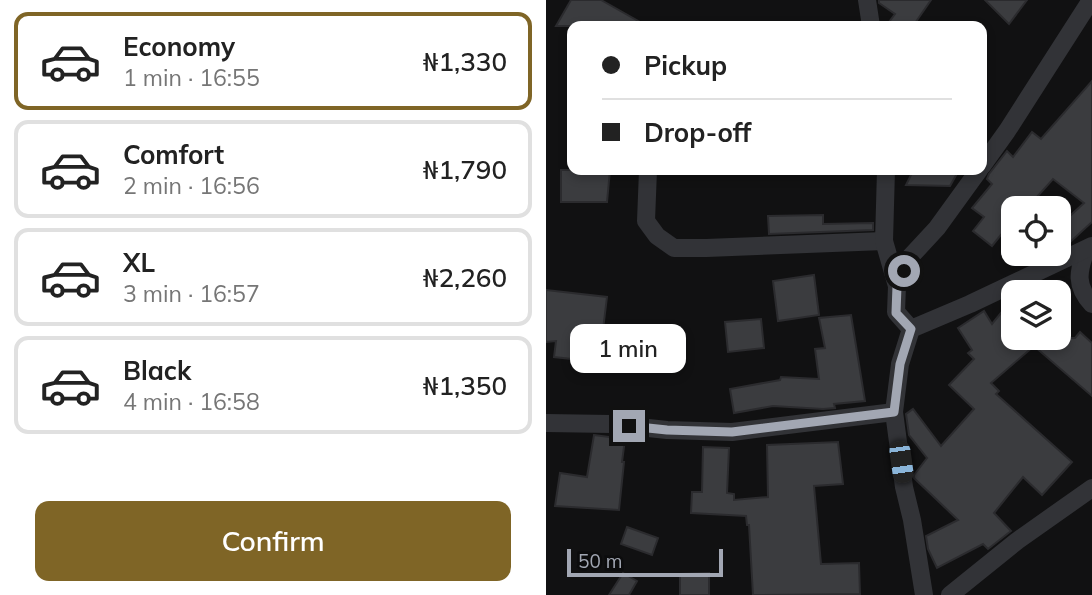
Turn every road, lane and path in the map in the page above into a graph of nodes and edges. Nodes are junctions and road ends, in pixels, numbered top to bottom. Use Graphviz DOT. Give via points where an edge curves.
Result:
graph roads {
  1 [pos="867,0"];
  2 [pos="1091,0"];
  3 [pos="871,21"];
  4 [pos="987,158"];
  5 [pos="648,175"];
  6 [pos="886,175"];
  7 [pos="975,175"];
  8 [pos="884,242"];
  9 [pos="1089,248"];
  10 [pos="897,286"];
  11 [pos="1092,304"];
  12 [pos="911,329"];
  13 [pos="894,412"];
  14 [pos="546,424"];
  15 [pos="1092,488"];
  16 [pos="925,595"];
  17 [pos="950,595"];
  1 -- 3 [label="street"];
  2 -- 4 [label="street"];
  5 -- 8 [label="street" via="646,221 674,248"];
  6 -- 8 [label="street"];
  7 -- 10 [label="street" via="911,256"];
  8 -- 10 [label="street"];
  9 -- 11 [label="street" via="1079,270 1080,284"];
  9 -- 12 [label="street"];
  10 -- 12 [label="street" via="896,313"];
  12 -- 13 [label="street" via="900,364"];
  13 -- 14 [label="street" via="732,432"];
  13 -- 16 [label="street"];
  15 -- 17 [label="street"];
}
